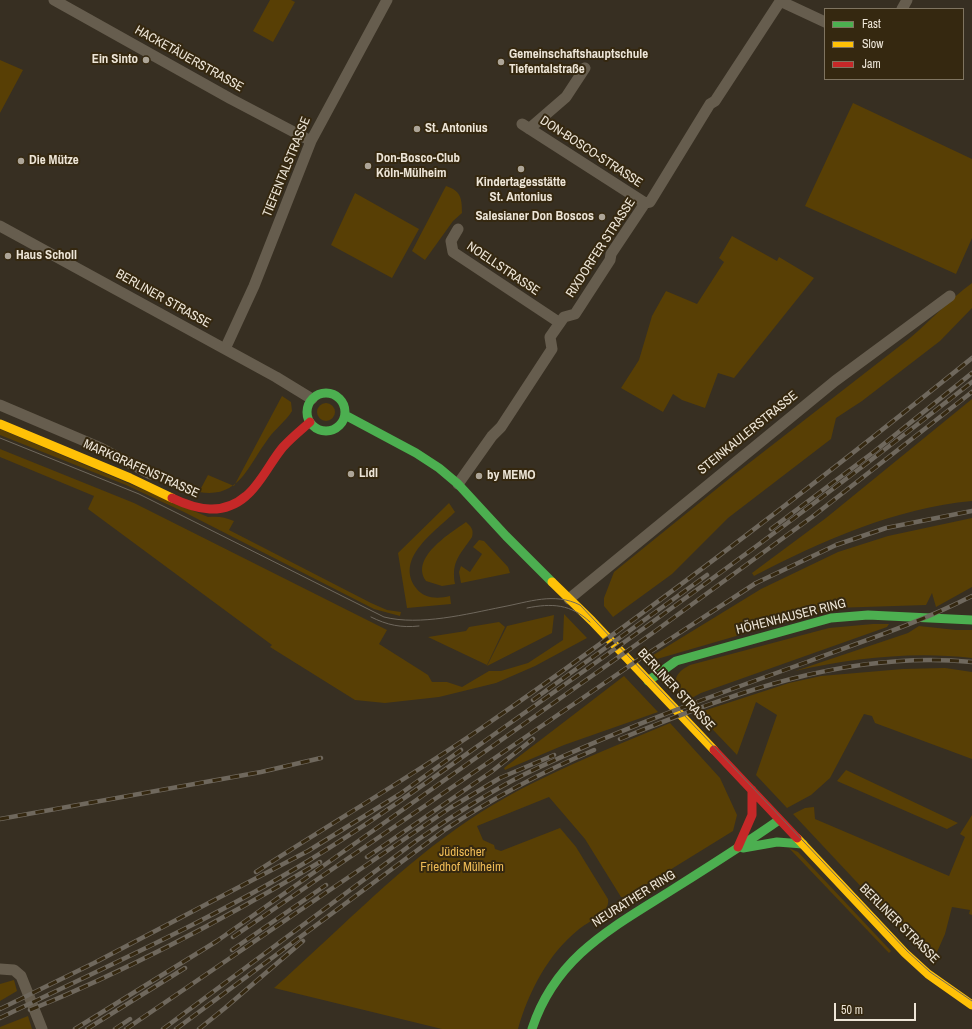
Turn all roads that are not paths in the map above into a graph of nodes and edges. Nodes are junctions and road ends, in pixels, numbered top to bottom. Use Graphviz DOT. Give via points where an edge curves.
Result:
graph roads {
  1 [pos="54,0"];
  2 [pos="387,0"];
  3 [pos="781,1"];
  4 [pos="824,22"];
  5 [pos="585,68"];
  6 [pos="311,141"];
  7 [pos="645,203"];
  8 [pos="0,226"];
  9 [pos="458,228"];
  10 [pos="950,296"];
  11 [pos="560,323"];
  12 [pos="225,349"];
  13 [pos="312,399"];
  14 [pos="0,405"];
  15 [pos="345,415"];
  16 [pos="310,422"];
  17 [pos="0,424"];
  18 [pos="150,474"];
  19 [pos="458,484"];
  20 [pos="570,599"];
  21 [pos="972,620"];
  22 [pos="648,681"];
  23 [pos="752,790"];
  24 [pos="779,820"];
  25 [pos="803,844"];
  26 [pos="736,850"];
  27 [pos="0,969"];
  28 [pos="972,1005"];
  29 [pos="42,1029"];
  30 [pos="532,1029"];
  1 -- 6 [label="street, HACKETÄUERSTRASSE"];
  2 -- 6 [label="street, TIEFENTALSTRASSE"];
  3 -- 4 [label="street, RIXDORFER STRASSE"];
  3 -- 7 [label="street, RIXDORFER STRASSE" via="715,101 710,104 650,202"];
  5 -- 7 [label="street, DON-BOSCO-STRASSE" via="566,97 525,127"];
  6 -- 12 [label="street, TIEFENTALSTRASSE" via="254,286"];
  7 -- 11 [label="street, RIXDORFER STRASSE" via="575,314 564,317"];
  8 -- 12 [label="street, BERLINER STRASSE"];
  9 -- 11 [label="street, NOELLSTRASSE" via="451,241 453,252"];
  10 -- 20 [label="street, STEINKAULERSTRASSE" via="835,381"];
  11 -- 19 [label="street, RIXDORFER STRASSE" via="550,338 552,349 501,427"];
  12 -- 13 [label="street, BERLINER STRASSE"];
  13 -- 15 [label="main road" via="320,394 333,394 342,402"];
  13 -- 16 [label="main road" via="307,410"];
  14 -- 18 [label="street, MARKGRAFENSTRASSE" via="101,448"];
  15 -- 16 [label="main road" via="340,425 330,431 318,429"];
  15 -- 19 [label="main road, BERLINER STRASSE" via="416,453"];
  16 -- 17 [label="main road, MARKGRAFENSTRASSE" via="284,447 247,496 229,507 208,510 190,507 130,478"];
  19 -- 20 [label="main road, BERLINER STRASSE"];
  20 -- 22 [label="main road, BERLINER STRASSE"];
  21 -- 22 [label="main road, HÖHENHAUSER RING" via="956,621 889,614 837,617 676,661"];
  22 -- 23 [label="main road, BERLINER STRASSE"];
  23 -- 24 [label="main road, BERLINER STRASSE"];
  23 -- 26 [label="main road" via="752,815"];
  24 -- 25 [label="main road, BERLINER STRASSE"];
  24 -- 26 [label="main road, NEURATHER RING"];
  25 -- 26 [label="main road" via="777,842"];
  25 -- 28 [label="main road, BERLINER STRASSE" via="916,964"];
  26 -- 30 [label="main road, NEURATHER RING" via="599,936 582,950 553,985 541,1005"];
  27 -- 29 [label="street" via="14,970 21,976"];
}
